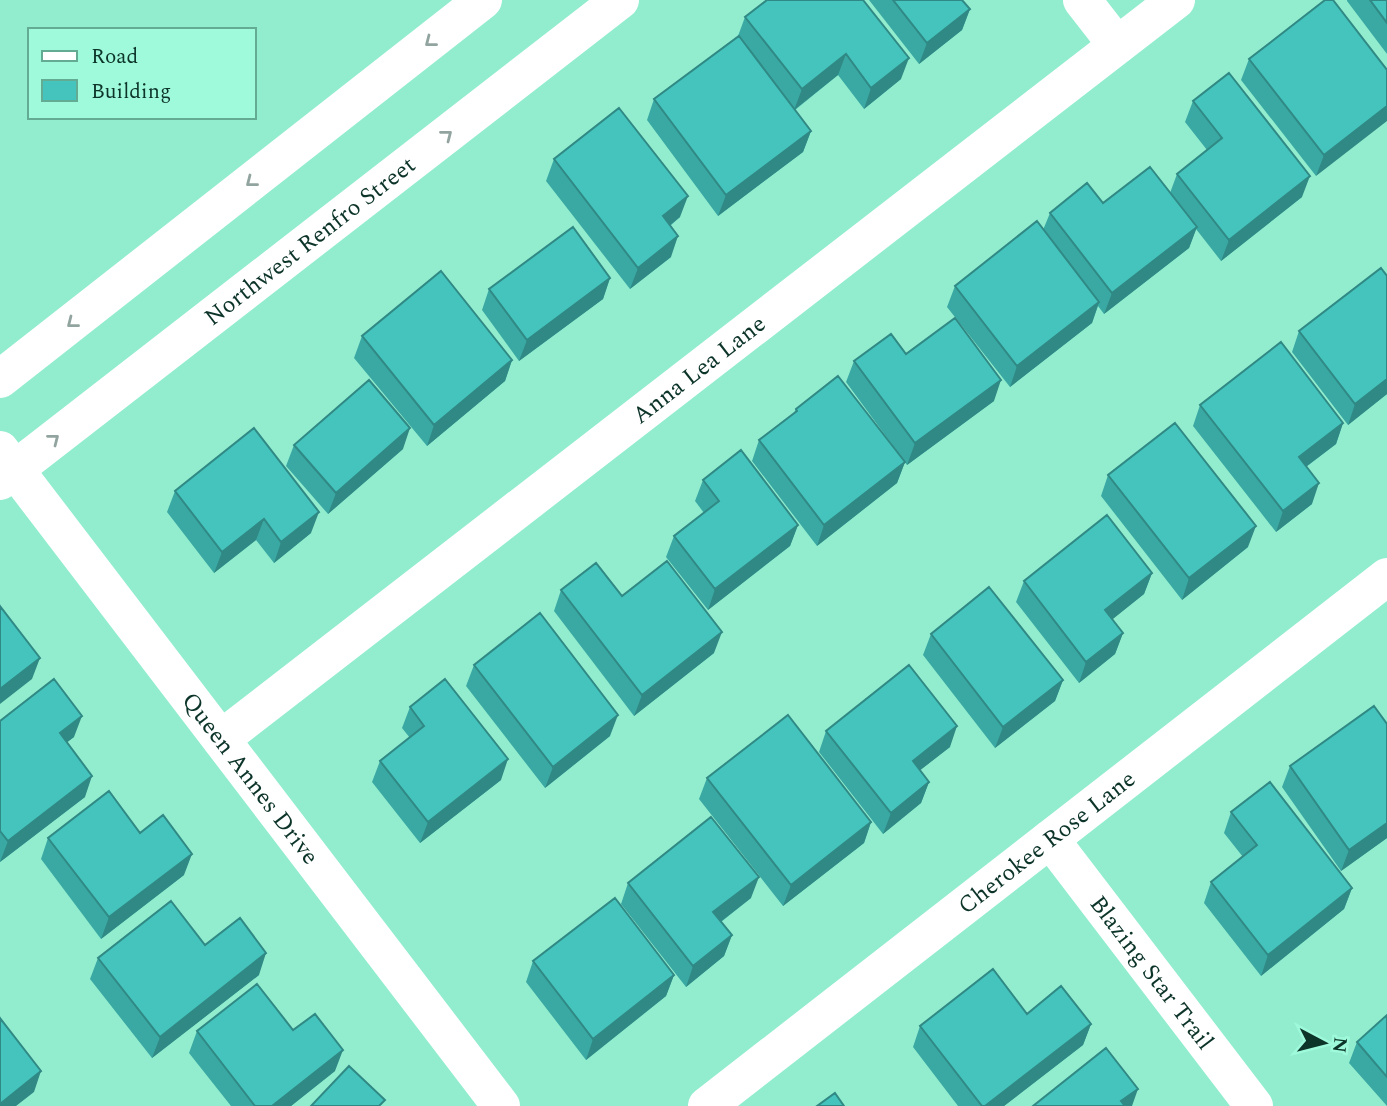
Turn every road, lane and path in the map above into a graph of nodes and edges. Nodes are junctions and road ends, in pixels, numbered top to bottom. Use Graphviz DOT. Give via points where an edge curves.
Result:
graph roads {
  1 [pos="484,0"];
  2 [pos="621,0"];
  3 [pos="1082,0"];
  4 [pos="1176,0"];
  5 [pos="1117,46"];
  6 [pos="0,379"];
  7 [pos="5,467"];
  8 [pos="1387,577"];
  9 [pos="221,739"];
  10 [pos="1050,839"];
  11 [pos="501,1106"];
  12 [pos="707,1106"];
  13 [pos="1254,1106"];
  1 -- 6 [label="street, one-way"];
  7 -- 2 [label="street, Northwest Renfro Street, one-way"];
  3 -- 5 [label="street"];
  4 -- 5 [label="street, Anna Lea Lane"];
  5 -- 9 [label="street, Anna Lea Lane"];
  7 -- 9 [label="street, Queen Annes Drive"];
  8 -- 10 [label="street, Cherokee Rose Lane"];
  9 -- 11 [label="street, Queen Annes Drive"];
  10 -- 12 [label="street, Cherokee Rose Lane"];
  10 -- 13 [label="street, Blazing Star Trail"];
}
